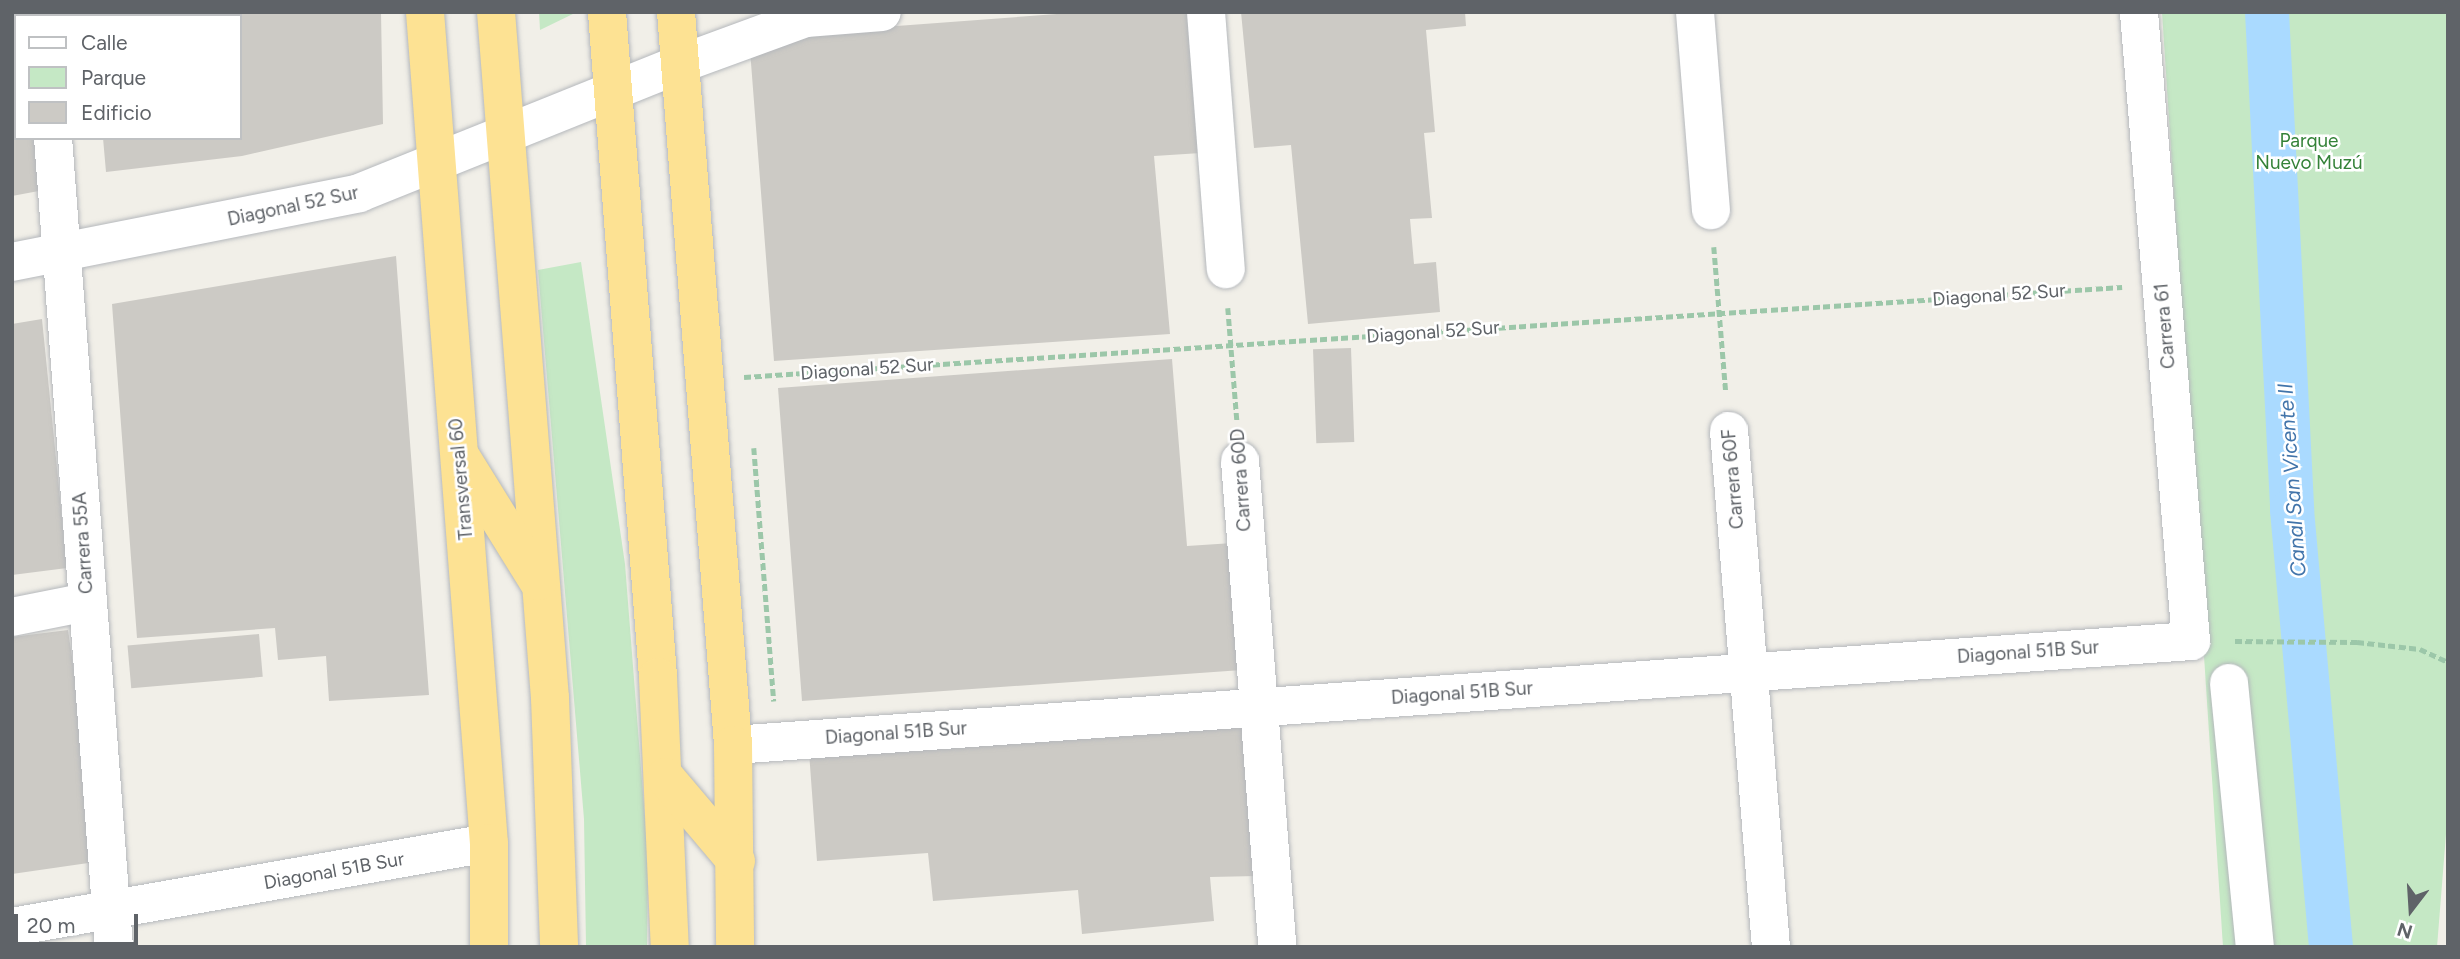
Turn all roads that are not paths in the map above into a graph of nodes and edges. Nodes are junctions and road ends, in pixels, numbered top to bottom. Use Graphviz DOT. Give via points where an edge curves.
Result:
graph roads {
  1 [pos="425,12"];
  2 [pos="495,12"];
  3 [pos="607,12"];
  4 [pos="676,12"];
  5 [pos="881,12"];
  6 [pos="1206,12"];
  7 [pos="1695,12"];
  8 [pos="2139,12"];
  9 [pos="680,64"];
  10 [pos="613,91"];
  11 [pos="505,134"];
  12 [pos="52,140"];
  13 [pos="436,162"];
  14 [pos="1711,209"];
  15 [pos="61,253"];
  16 [pos="12,262"];
  17 [pos="1226,270"];
  18 [pos="1729,431"];
  19 [pos="458,452"];
  20 [pos="1240,461"];
  21 [pos="542,587"];
  22 [pos="87,603"];
  23 [pos="12,617"];
  24 [pos="2191,641"];
  25 [pos="1748,672"];
  26 [pos="2229,682"];
  27 [pos="1259,707"];
  28 [pos="733,745"];
  29 [pos="664,777"];
  30 [pos="489,843"];
  31 [pos="736,861"];
  32 [pos="111,909"];
  33 [pos="12,927"];
  34 [pos="114,947"];
  35 [pos="489,947"];
  36 [pos="559,947"];
  37 [pos="670,947"];
  38 [pos="735,947"];
  39 [pos="1277,947"];
  40 [pos="1770,947"];
  41 [pos="2255,947"];
  1 -- 13 [label="highway, Transversal 60"];
  2 -- 11 [label="highway"];
  3 -- 10 [label="highway"];
  4 -- 9 [label="highway"];
  5 -- 9 [label="street, Diagonal 52 Sur" via="806,18"];
  6 -- 17 [label="street"];
  7 -- 14 [label="street"];
  8 -- 24 [label="street, Carrera 61"];
  9 -- 10 [label="street, Diagonal 52 Sur"];
  9 -- 28 [label="highway"];
  10 -- 11 [label="street, Diagonal 52 Sur"];
  10 -- 29 [label="highway"];
  11 -- 13 [label="street, Diagonal 52 Sur"];
  11 -- 21 [label="highway"];
  12 -- 15 [label="street, Carrera 55A"];
  13 -- 15 [label="street, Diagonal 52 Sur" via="329,201"];
  13 -- 19 [label="highway, Transversal 60"];
  15 -- 16 [label="street, Diagonal 52 Sur"];
  15 -- 22 [label="street, Carrera 55A"];
  18 -- 25 [label="street, Carrera 60F"];
  19 -- 21 [label="highway"];
  19 -- 30 [label="highway, Transversal 60"];
  20 -- 27 [label="street, Carrera 60D"];
  21 -- 36 [label="highway"];
  22 -- 23 [label="street"];
  22 -- 32 [label="street, Carrera 55A"];
  24 -- 25 [label="street, Diagonal 51B Sur"];
  25 -- 27 [label="street, Diagonal 51B Sur"];
  25 -- 40 [label="street, Carrera 60F"];
  26 -- 41 [label="street"];
  27 -- 28 [label="street, Diagonal 51B Sur"];
  27 -- 39 [label="street, Carrera 60D"];
  28 -- 31 [label="highway"];
  29 -- 31 [label="highway"];
  29 -- 37 [label="highway"];
  30 -- 32 [label="street, Diagonal 51B Sur"];
  30 -- 35 [label="highway, Transversal 60"];
  31 -- 38 [label="highway"];
  32 -- 33 [label="street, Diagonal 51B Sur"];
  32 -- 34 [label="street, Carrera 55A"];
}
